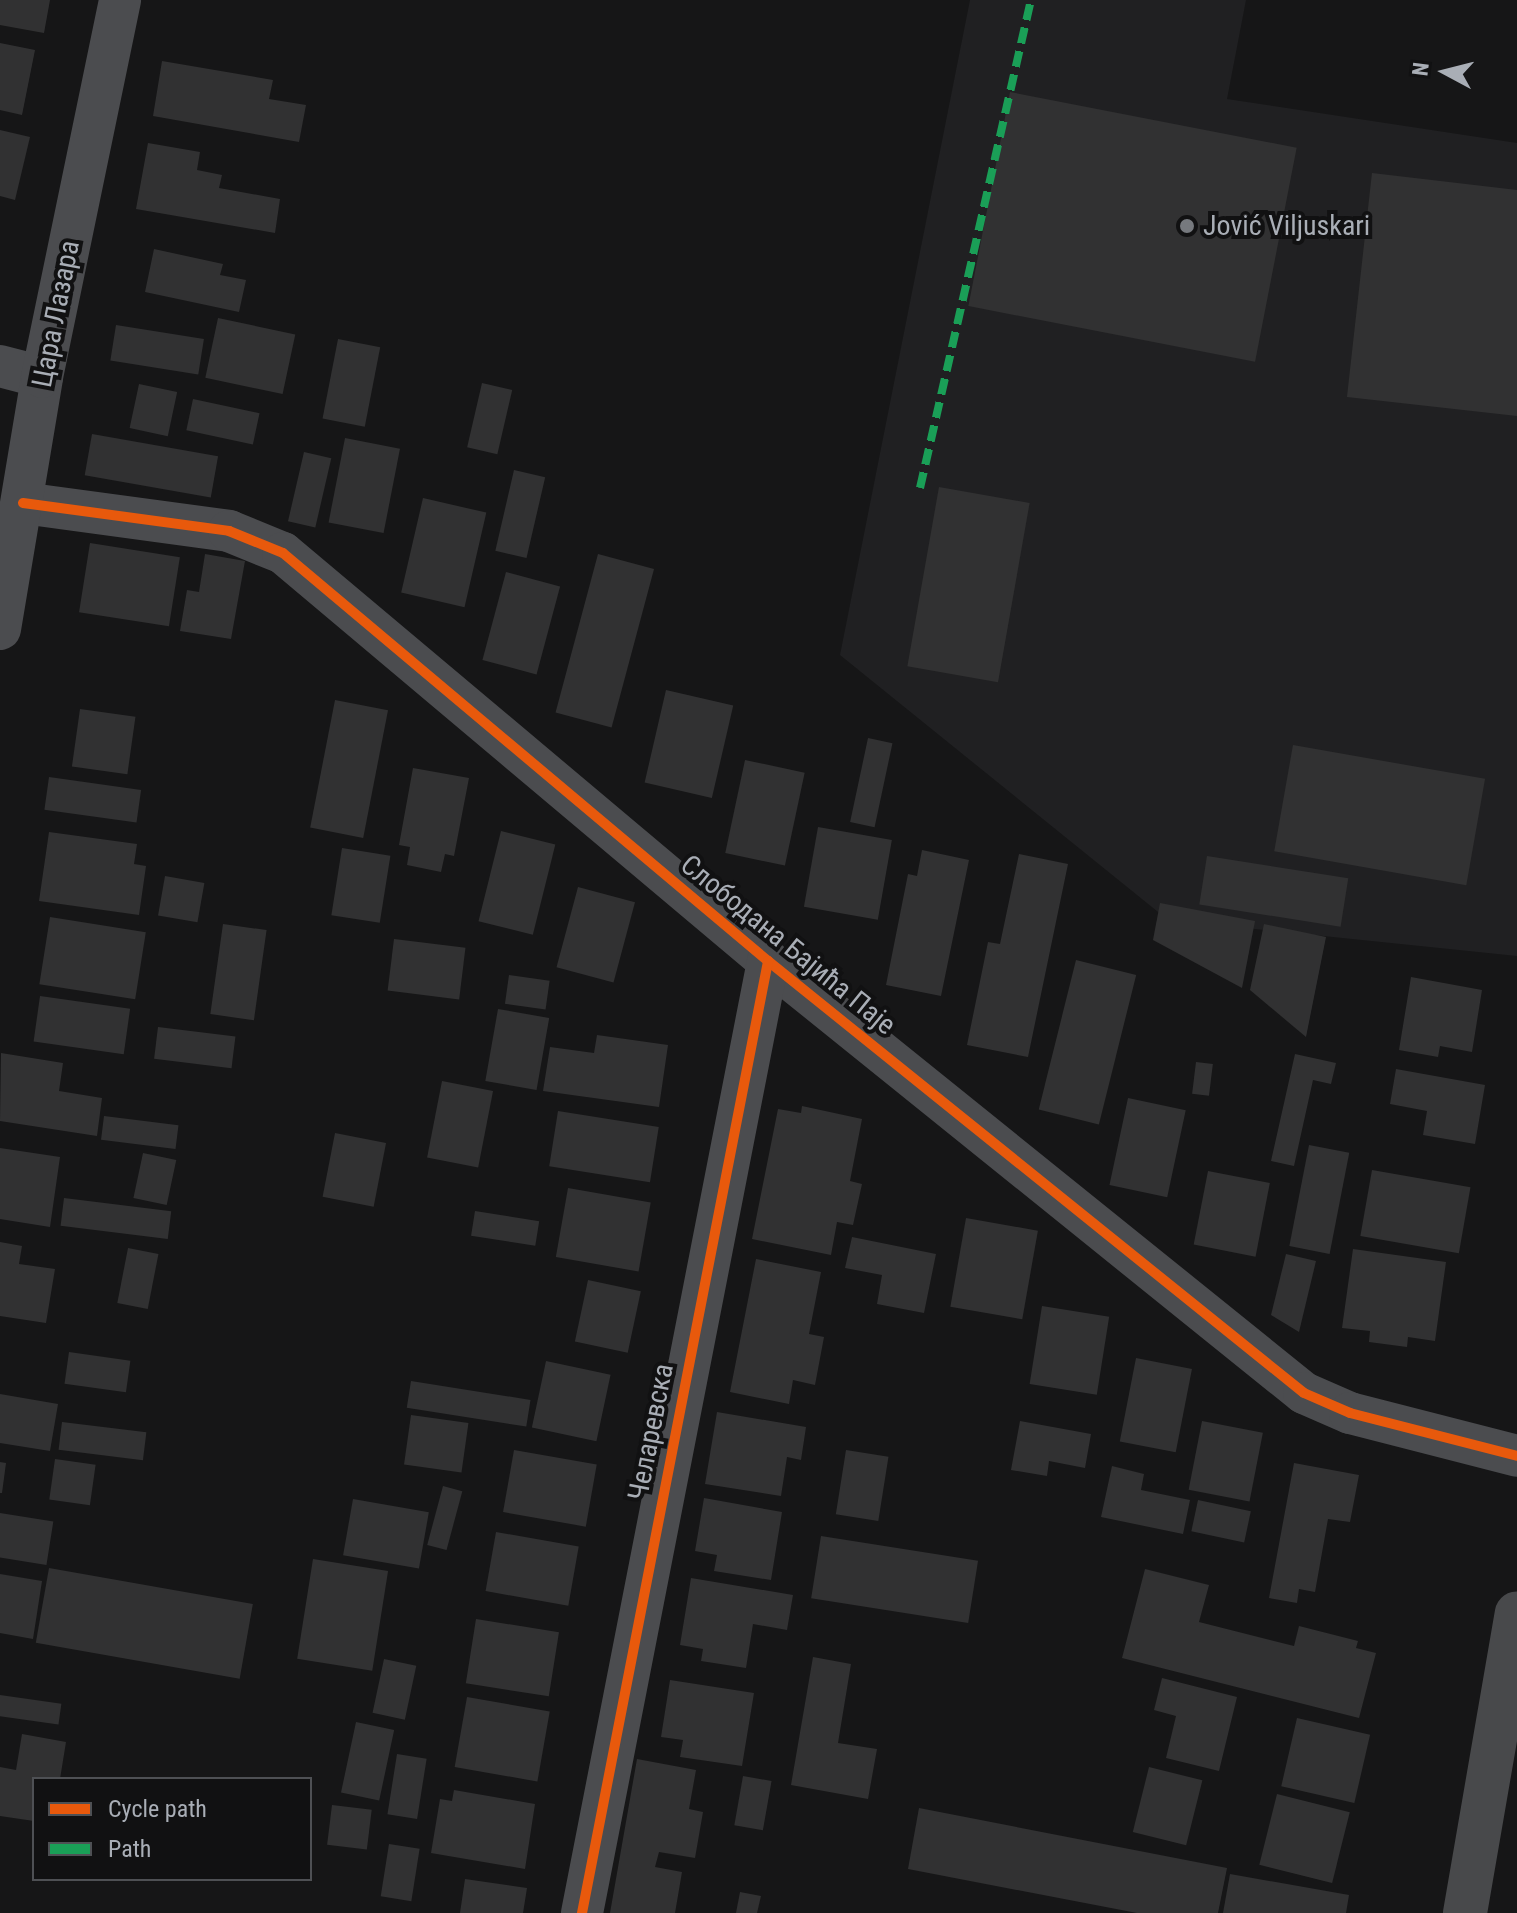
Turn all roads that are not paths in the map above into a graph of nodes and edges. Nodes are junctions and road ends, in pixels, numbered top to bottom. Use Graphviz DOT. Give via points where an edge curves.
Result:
graph roads {
  1 [pos="120,0"];
  2 [pos="0,366"];
  3 [pos="42,377"];
  4 [pos="23,503"];
  5 [pos="0,629"];
  6 [pos="768,961"];
  7 [pos="1517,1456"];
  8 [pos="1517,1613"];
  9 [pos="582,1913"];
  10 [pos="1465,1913"];
  1 -- 3 [label="street, Цара Лазара"];
  2 -- 3 [label="street"];
  3 -- 4 [label="street, Цара Лазара"];
  4 -- 5 [label="street, Цара Лазара"];
  4 -- 6 [label="street, Слободана Бајића Паје" via="229,531 283,553"];
  6 -- 7 [label="street, Слободана Бајића Паје" via="1304,1393 1350,1413"];
  6 -- 9 [label="street, Челаревска"];
  8 -- 10 [label="main road"];
}
